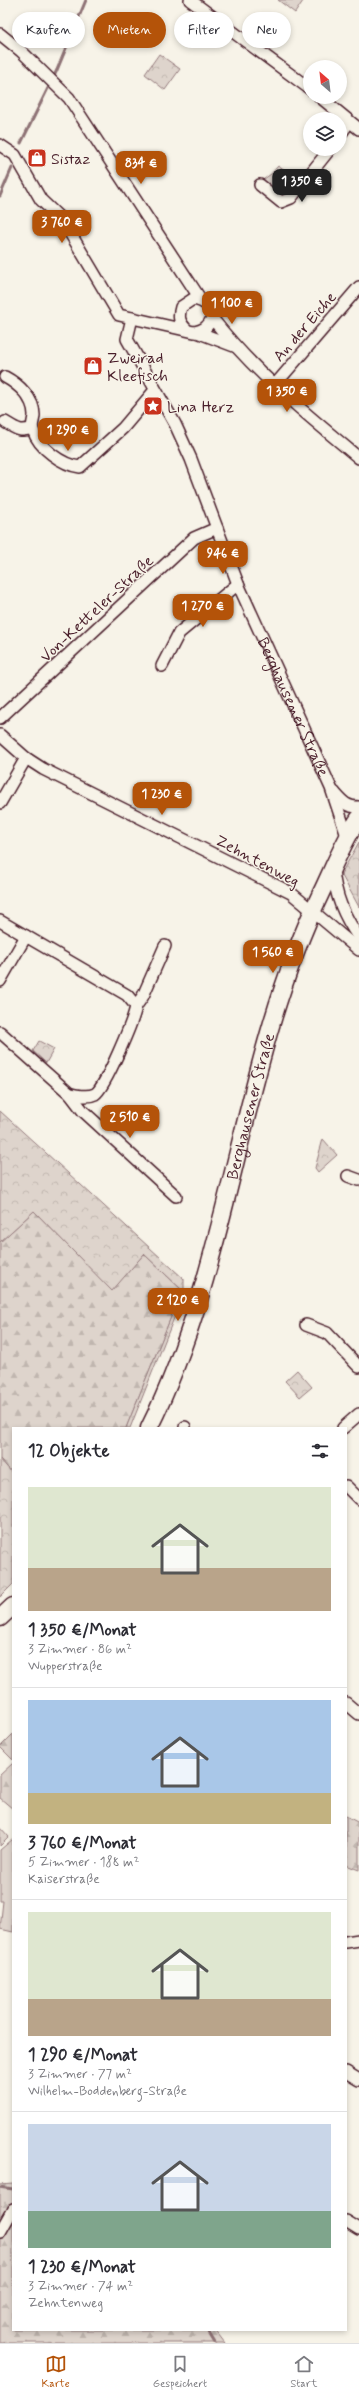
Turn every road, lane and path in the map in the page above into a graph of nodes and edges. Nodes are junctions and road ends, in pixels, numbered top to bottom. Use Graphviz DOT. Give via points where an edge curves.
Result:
graph roads {
  1 [pos="190,0"];
  2 [pos="0,34"];
  3 [pos="303,84"];
  4 [pos="328,104"];
  5 [pos="349,122"];
  6 [pos="347,125"];
  7 [pos="359,129"];
  8 [pos="0,145"];
  9 [pos="325,156"];
  10 [pos="260,185"];
  11 [pos="359,287"];
  12 [pos="201,300"];
  13 [pos="180,312"];
  14 [pos="132,318"];
  15 [pos="212,318"];
  16 [pos="151,323"];
  17 [pos="191,330"];
  18 [pos="235,346"];
  19 [pos="5,377"];
  20 [pos="274,386"];
  21 [pos="155,390"];
  22 [pos="5,422"];
  23 [pos="32,428"];
  24 [pos="359,458"];
  25 [pos="217,528"];
  26 [pos="238,584"];
  27 [pos="162,666"];
  28 [pos="0,718"];
  29 [pos="0,735"];
  30 [pos="26,758"];
  31 [pos="331,788"];
  32 [pos="0,803"];
  33 [pos="359,807"];
  34 [pos="359,818"];
  35 [pos="347,836"];
  36 [pos="333,867"];
  37 [pos="313,910"];
  38 [pos="0,921"];
  39 [pos="26,936"];
  40 [pos="359,938"];
  41 [pos="165,946"];
  42 [pos="359,950"];
  43 [pos="0,982"];
  44 [pos="136,1006"];
  45 [pos="0,1032"];
  46 [pos="70,1094"];
  47 [pos="348,1176"];
  48 [pos="359,1180"];
  49 [pos="176,1196"];
  50 [pos="306,1325"];
  51 [pos="359,1367"];
  52 [pos="359,1414"];
  53 [pos="150,1427"];
  54 [pos="344,1427"];
  55 [pos="347,1487"];
  56 [pos="359,1499"];
  57 [pos="12,1607"];
  58 [pos="0,1618"];
  59 [pos="347,1704"];
  60 [pos="359,1714"];
  61 [pos="359,1940"];
  62 [pos="347,1942"];
  63 [pos="347,2073"];
  64 [pos="359,2080"];
  65 [pos="12,2210"];
  66 [pos="347,2222"];
  67 [pos="359,2229"];
  68 [pos="0,2232"];
  1 -- 3 [label="street"];
  2 -- 12 [label="street" via="69,98"];
  4 -- 5 [label="street"];
  5 -- 6 [label="street"];
  5 -- 7 [label="street"];
  8 -- 14 [label="street" via="15,155 41,200 62,221 119,315"];
  9 -- 10 [label="street" via="292,198 280,202"];
  11 -- 20 [label="street, An der Eiche"];
  12 -- 13 [label="street" via="193,299 186,302"];
  12 -- 15 [label="street" via="207,304"];
  13 -- 16 [label="street"];
  13 -- 17 [label="street" via="180,323"];
  14 -- 16 [label="street"];
  14 -- 21 [label="street, Berghausener Straße" via="127,339"];
  15 -- 17 [label="street" via="203,330"];
  15 -- 18 [label="street"];
  16 -- 17 [label="street"];
  17 -- 18 [label="street"];
  18 -- 20 [label="street"];
  19 -- 23 [label="street" via="14,382 30,400 34,413"];
  20 -- 24 [label="street"];
  21 -- 23 [label="street" via="123,428 80,467 68,466 60,460 38,441"];
  21 -- 25 [label="street, Berghausener Straße" via="175,424 191,459"];
  22 -- 23 [label="street" via="18,430"];
  25 -- 26 [label="street, Berghausener Straße"];
  25 -- 28 [label="street, Von-Ketteler-Straße" via="194,538"];
  26 -- 27 [label="street" via="179,633"];
  26 -- 31 [label="street, Berghausener Straße"];
  29 -- 30 [label="street, Zehntenweg"];
  30 -- 32 [label="street"];
  30 -- 37 [label="street, Zehntenweg" via="43,769 291,893"];
  31 -- 33 [label="street, Berghausener Straße" via="344,803 350,807"];
  31 -- 35 [label="street, Berghausener Straße"];
  34 -- 35 [label="main road"];
  35 -- 36 [label="main road, Berghausener Straße"];
  36 -- 37 [label="main road, Berghausener Straße"];
  36 -- 40 [label="street" via="340,905"];
  37 -- 42 [label="street, Zehntenweg"];
  37 -- 53 [label="main road, Berghausener Straße" via="294,954 276,1012 188,1339 165,1397"];
  38 -- 39 [label="street"];
  39 -- 43 [label="street"];
  39 -- 44 [label="street" via="127,995"];
  41 -- 44 [label="street" via="144,996"];
  44 -- 46 [label="street" via="128,1031 105,1080 95,1093 86,1096"];
  45 -- 46 [label="street"];
  46 -- 49 [label="street" via="83,1111"];
  47 -- 48 [label="street"];
  50 -- 51 [label="street" via="327,1332"];
  52 -- 54 [label="street"];
  55 -- 56 [label="street"];
  57 -- 58 [label="main road"];
  59 -- 60 [label="street"];
  61 -- 62 [label="street"];
  63 -- 64 [label="street"];
  65 -- 68 [label="street"];
  66 -- 67 [label="street"];
}
